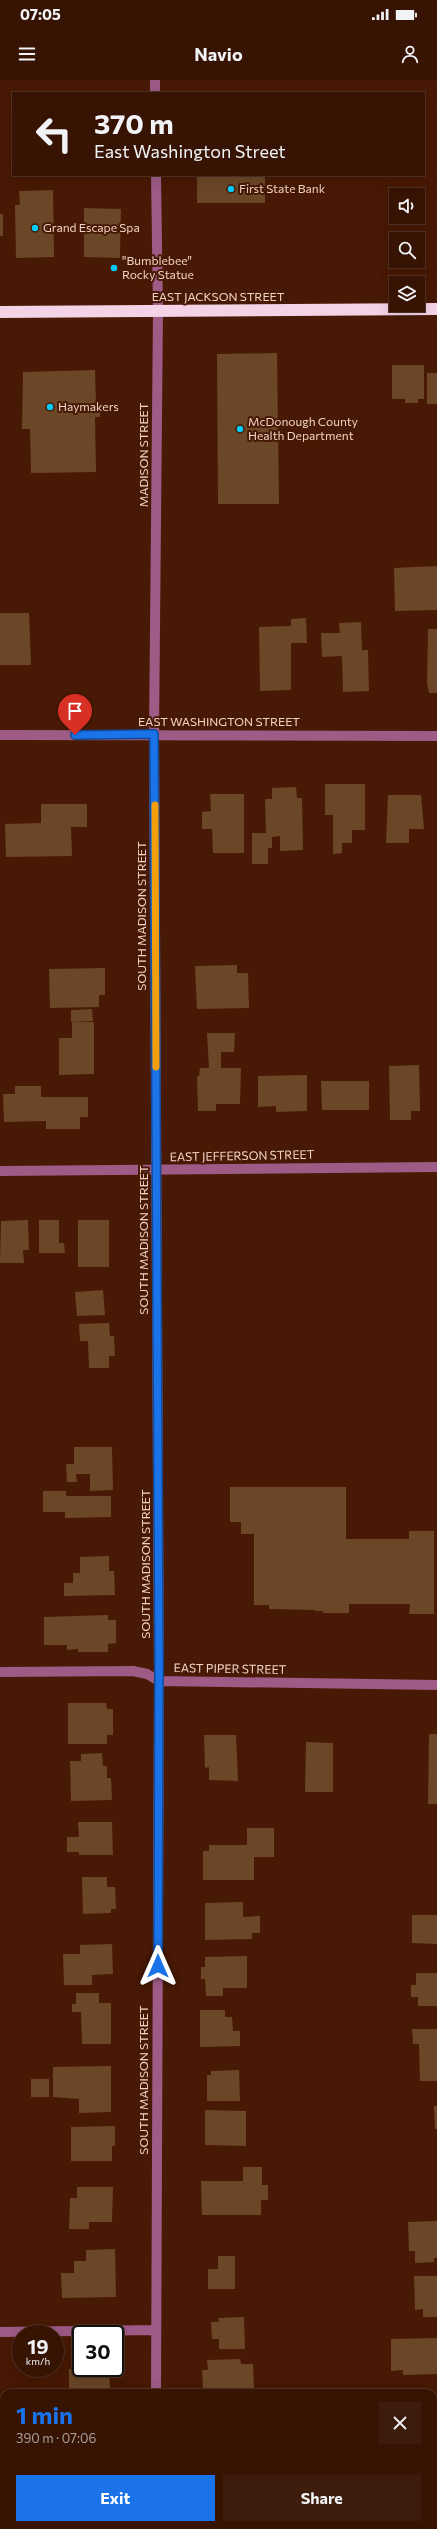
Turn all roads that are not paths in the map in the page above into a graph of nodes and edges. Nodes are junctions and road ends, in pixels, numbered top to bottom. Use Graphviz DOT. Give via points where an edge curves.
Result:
graph roads {
  1 [pos="155,80"];
  2 [pos="155,92"];
  3 [pos="156,176"];
  4 [pos="437,309"];
  5 [pos="158,311"];
  6 [pos="0,312"];
  7 [pos="154,734"];
  8 [pos="0,735"];
  9 [pos="437,736"];
  10 [pos="437,1167"];
  11 [pos="157,1170"];
  12 [pos="0,1171"];
  13 [pos="0,1672"];
  14 [pos="159,1681"];
  15 [pos="437,1685"];
  16 [pos="156,2330"];
  17 [pos="0,2332"];
  18 [pos="156,2389"];
  1 -- 2 [label="street"];
  3 -- 5 [label="street, MADISON STREET"];
  4 -- 5 [label="highway, EAST JACKSON STREET"];
  5 -- 6 [label="highway, EAST JACKSON STREET"];
  5 -- 7 [label="street, MADISON STREET"];
  7 -- 8 [label="street, EAST WASHINGTON STREET"];
  7 -- 9 [label="street, EAST WASHINGTON STREET"];
  7 -- 11 [label="street, SOUTH MADISON STREET"];
  10 -- 11 [label="street, EAST JEFFERSON STREET"];
  11 -- 12 [label="street, EAST JEFFERSON STREET"];
  11 -- 14 [label="street, SOUTH MADISON STREET"];
  13 -- 14 [label="street, EAST PIPER STREET" via="134,1671 147,1674"];
  14 -- 15 [label="street, EAST PIPER STREET"];
  14 -- 16 [label="street, SOUTH MADISON STREET"];
  16 -- 17 [label="street"];
  16 -- 18 [label="street, SOUTH MADISON STREET"];
}
